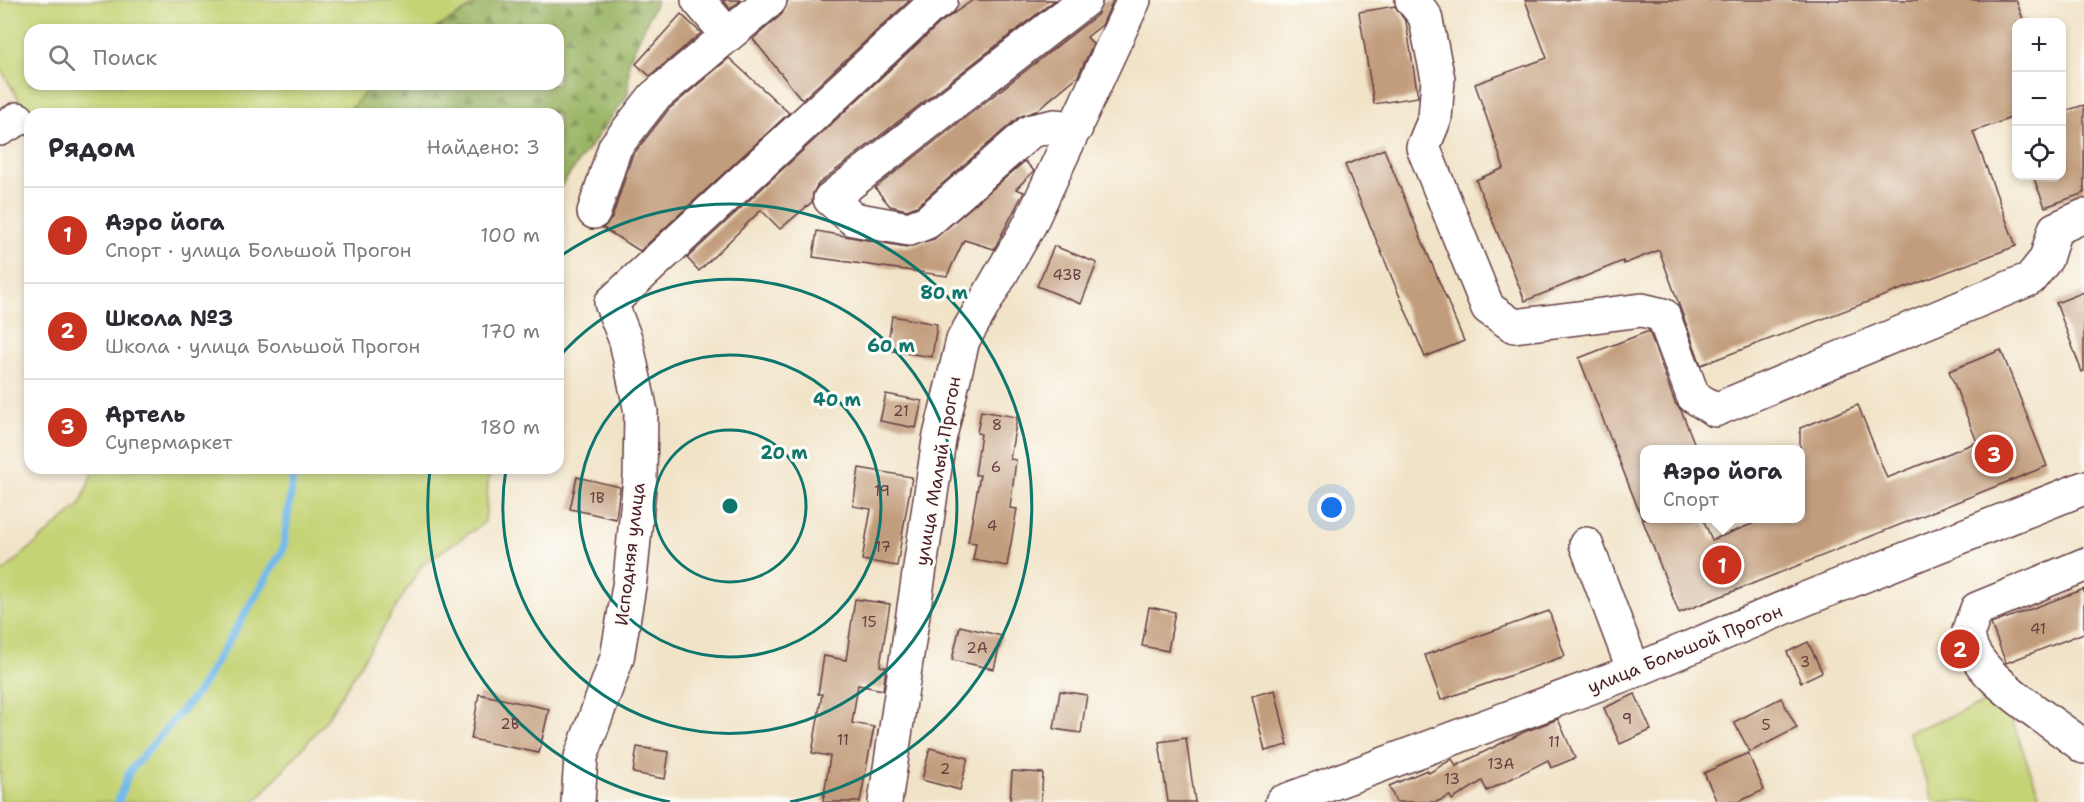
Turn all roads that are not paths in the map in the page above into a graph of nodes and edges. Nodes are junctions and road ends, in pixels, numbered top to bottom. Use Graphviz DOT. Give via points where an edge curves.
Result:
graph roads {
  1 [pos="698,0"];
  2 [pos="770,0"];
  3 [pos="941,0"];
  4 [pos="1085,0"];
  5 [pos="1134,0"];
  6 [pos="1412,0"];
  7 [pos="726,34"];
  8 [pos="1076,128"];
  9 [pos="594,212"];
  10 [pos="2084,216"];
  11 [pos="2084,488"];
  12 [pos="1586,544"];
  13 [pos="2084,565"];
  14 [pos="1634,671"];
  15 [pos="2084,747"];
  16 [pos="578,802"];
  17 [pos="885,802"];
  18 [pos="1282,802"];
  1 -- 7 [label="street"];
  2 -- 7 [label="street"];
  3 -- 16 [label="street, Исподняя улица" via="611,303 626,341 640,412 639,478 630,580 617,658 581,757"];
  4 -- 8 [label="street" via="830,200 853,219 909,229 927,222 1031,131 1054,126"];
  5 -- 8 [label="street, улица Малый Прогон"];
  6 -- 10 [label="street" via="1425,16 1438,80 1435,118 1424,147 1488,308 1514,326 1642,310 1663,315 1693,396 1715,410 2030,279 2046,259 2055,229"];
  7 -- 9 [label="street" via="654,97 615,147"];
  8 -- 17 [label="street, улица Малый Прогон" via="1030,224 963,340 939,440"];
  11 -- 14 [label="street, улица Большой Прогон" via="1805,598"];
  12 -- 14 [label="street"];
  13 -- 15 [label="street" via="1977,609 1968,632 1978,661 2003,689"];
  14 -- 18 [label="street, улица Большой Прогон"];
}
